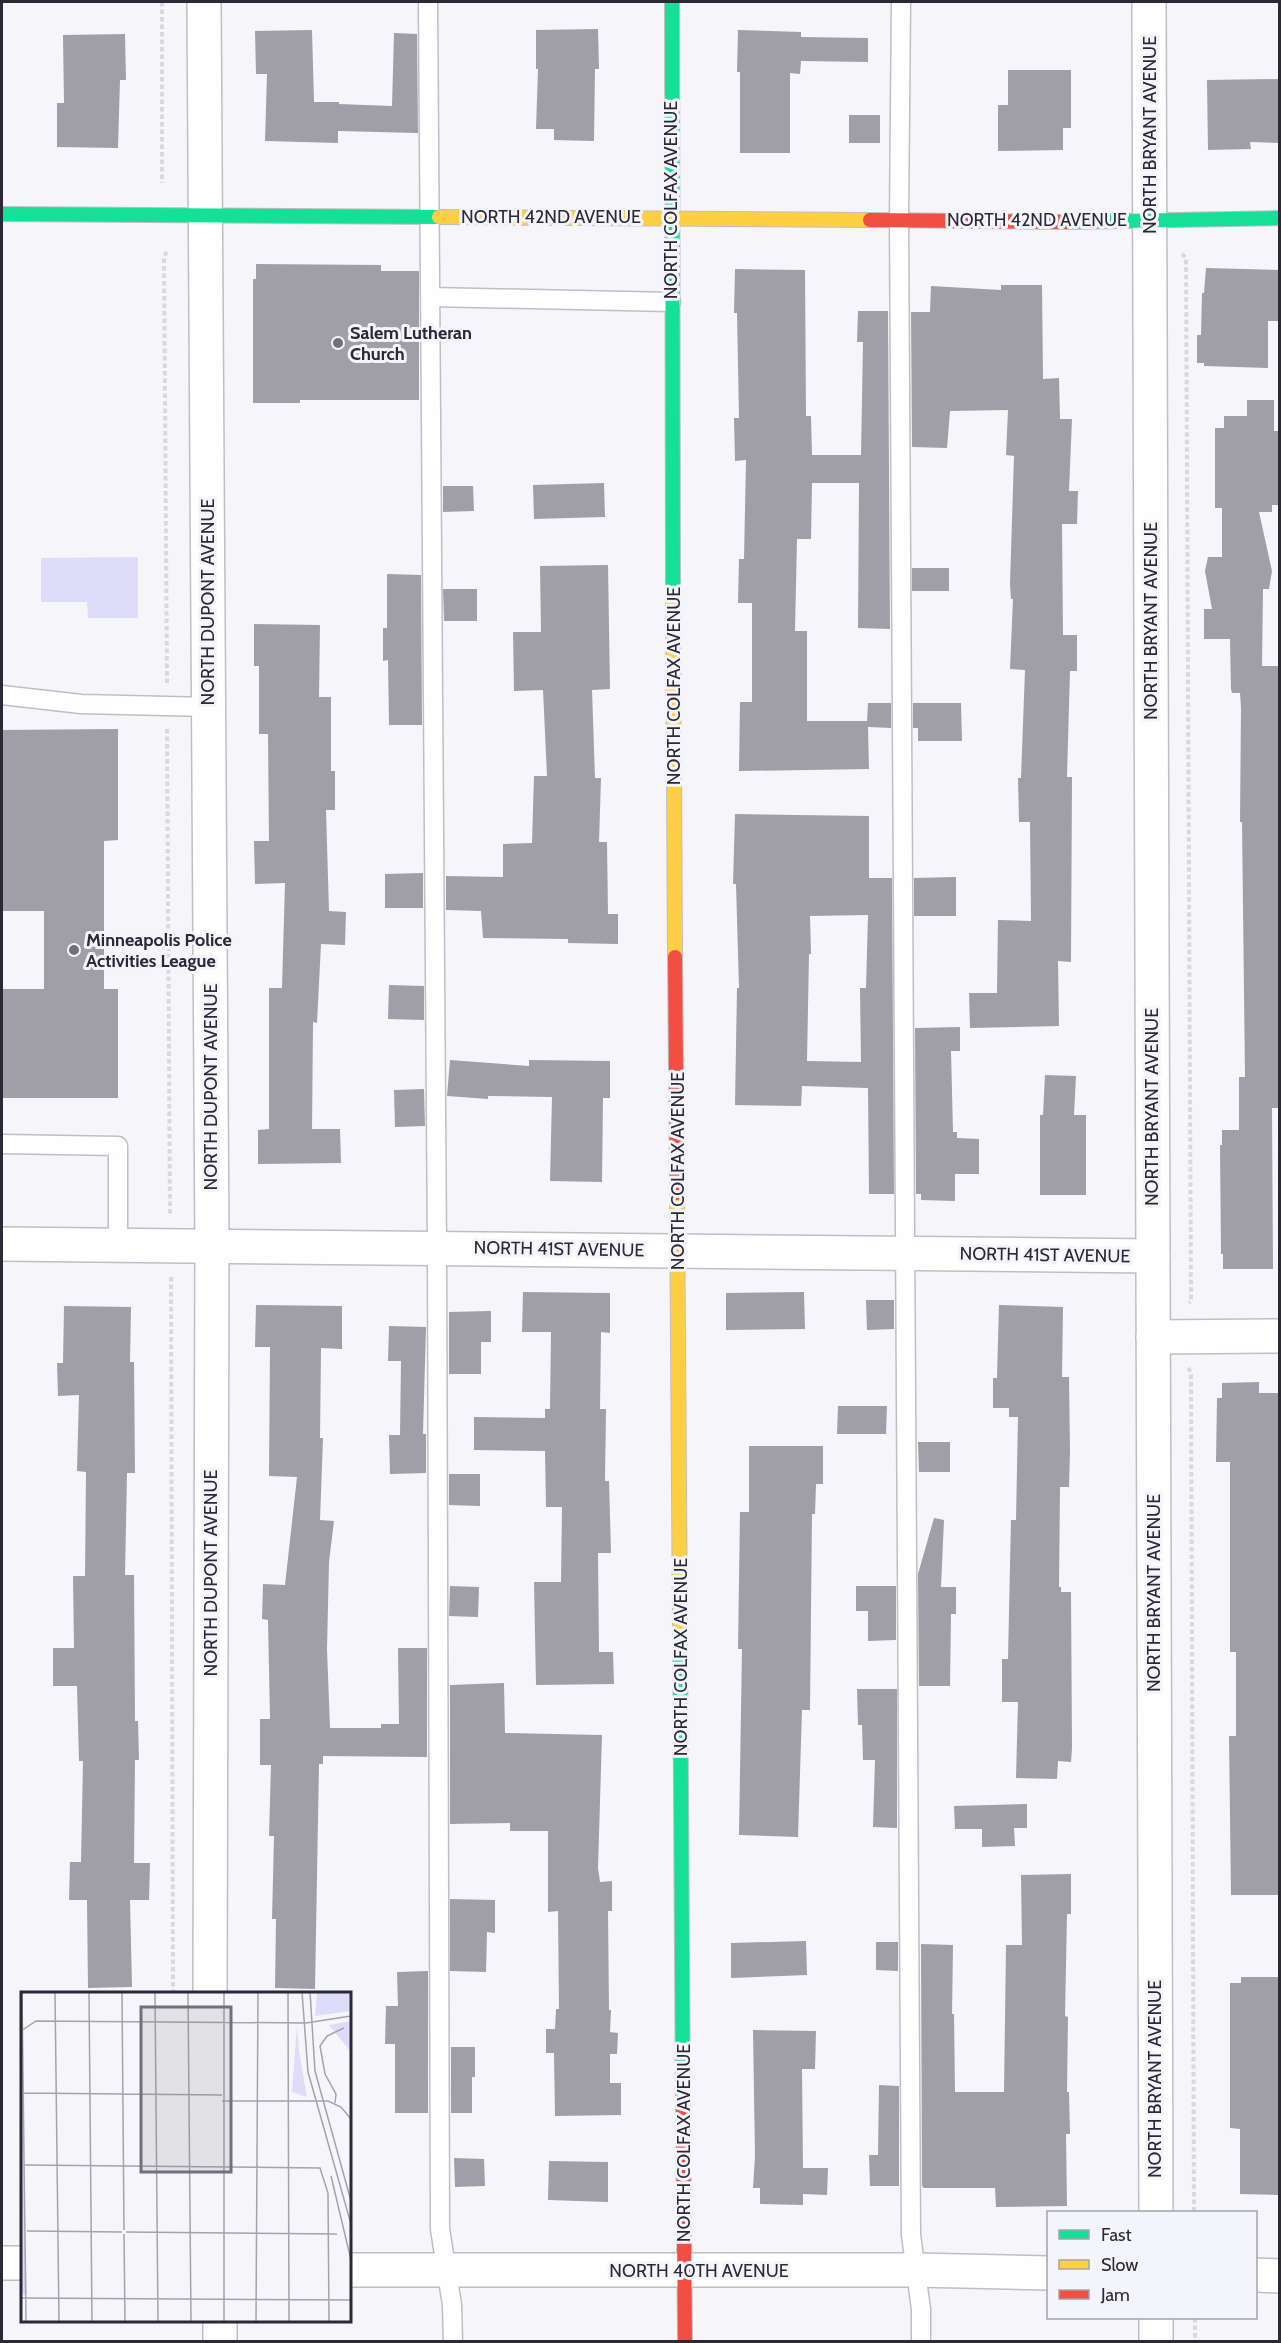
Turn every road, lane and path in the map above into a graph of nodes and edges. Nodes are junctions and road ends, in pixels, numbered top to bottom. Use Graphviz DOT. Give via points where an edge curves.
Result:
graph roads {
  1 [pos="162,2"];
  2 [pos="204,2"];
  3 [pos="428,2"];
  4 [pos="672,2"];
  5 [pos="901,2"];
  6 [pos="1149,2"];
  7 [pos="167,188"];
  8 [pos="2,214"];
  9 [pos="206,215"];
  10 [pos="431,216"];
  11 [pos="671,218"];
  12 [pos="1280,218"];
  13 [pos="899,219"];
  14 [pos="1150,219"];
  15 [pos="1178,248"];
  16 [pos="168,249"];
  17 [pos="431,297"];
  18 [pos="671,302"];
  19 [pos="2,695"];
  20 [pos="167,706"];
  21 [pos="209,708"];
  22 [pos="2,1144"];
  23 [pos="170,1220"];
  24 [pos="2,1244"];
  25 [pos="118,1245"];
  26 [pos="212,1246"];
  27 [pos="437,1248"];
  28 [pos="678,1251"];
  29 [pos="905,1253"];
  30 [pos="1153,1256"];
  31 [pos="171,1270"];
  32 [pos="1186,1306"];
  33 [pos="1280,1336"];
  34 [pos="1153,1337"];
  35 [pos="1187,1364"];
  36 [pos="173,1992"];
  37 [pos="210,1992"];
  38 [pos="1156,2211"];
  39 [pos="1194,2211"];
  40 [pos="2,2263"];
  41 [pos="21,2264"];
  42 [pos="351,2270"];
  43 [pos="916,2270"];
  44 [pos="446,2271"];
  45 [pos="684,2271"];
  46 [pos="1047,2273"];
  47 [pos="1257,2276"];
  48 [pos="1280,2276"];
  49 [pos="1156,2319"];
  50 [pos="1195,2319"];
  51 [pos="219,2322"];
  52 [pos="220,2342"];
  53 [pos="453,2342"];
  54 [pos="685,2342"];
  55 [pos="921,2342"];
  56 [pos="1156,2342"];
  57 [pos="1195,2342"];
  1 -- 7 [label="path" via="162,183"];
  2 -- 9 [label="street, NORTH DUPONT AVENUE"];
  3 -- 10 [label="lane"];
  4 -- 11 [label="street, NORTH COLFAX AVENUE"];
  5 -- 13 [label="lane"];
  6 -- 14 [label="street, NORTH BRYANT AVENUE"];
  8 -- 9 [label="street, NORTH 42ND AVENUE"];
  9 -- 10 [label="street, NORTH 42ND AVENUE"];
  9 -- 21 [label="street, NORTH DUPONT AVENUE"];
  10 -- 11 [label="street, NORTH 42ND AVENUE"];
  10 -- 17 [label="lane"];
  11 -- 13 [label="street, NORTH 42ND AVENUE"];
  11 -- 18 [label="street, NORTH COLFAX AVENUE"];
  12 -- 14 [label="street, NORTH 42ND AVENUE"];
  13 -- 14 [label="street, NORTH 42ND AVENUE"];
  13 -- 29 [label="lane"];
  14 -- 30 [label="street, NORTH BRYANT AVENUE"];
  15 -- 32 [label="path" via="1186,258 1191,1289 1191,1301"];
  16 -- 20 [label="path" via="164,257"];
  17 -- 18 [label="lane"];
  17 -- 27 [label="lane"];
  18 -- 28 [label="street, NORTH COLFAX AVENUE"];
  19 -- 20 [label="lane" via="81,704"];
  20 -- 21 [label="lane"];
  20 -- 23 [label="path"];
  21 -- 26 [label="street, NORTH DUPONT AVENUE"];
  22 -- 25 [label="lane" via="118,1146"];
  24 -- 25 [label="street, NORTH 41ST AVENUE"];
  25 -- 26 [label="street, NORTH 41ST AVENUE"];
  26 -- 27 [label="street, NORTH 41ST AVENUE"];
  26 -- 37 [label="street, NORTH DUPONT AVENUE"];
  27 -- 28 [label="street, NORTH 41ST AVENUE"];
  27 -- 44 [label="lane" via="440,2229"];
  28 -- 29 [label="street, NORTH 41ST AVENUE"];
  28 -- 45 [label="street, NORTH COLFAX AVENUE"];
  29 -- 30 [label="street, NORTH 41ST AVENUE"];
  29 -- 43 [label="lane" via="911,2223"];
  30 -- 34 [label="street, NORTH BRYANT AVENUE"];
  31 -- 36 [label="path"];
  33 -- 34 [label="street"];
  34 -- 38 [label="street, NORTH BRYANT AVENUE"];
  35 -- 39 [label="path" via="1191,1372"];
  40 -- 41 [label="street"];
  42 -- 44 [label="street, NORTH 40TH AVENUE"];
  43 -- 45 [label="street, NORTH 40TH AVENUE"];
  43 -- 46 [label="street, NORTH 40TH AVENUE"];
  43 -- 55 [label="lane"];
  44 -- 45 [label="street, NORTH 40TH AVENUE"];
  44 -- 53 [label="lane"];
  45 -- 54 [label="street, NORTH COLFAX AVENUE"];
  47 -- 48 [label="street"];
  49 -- 56 [label="street"];
  50 -- 57 [label="path"];
  51 -- 52 [label="street"];
}
